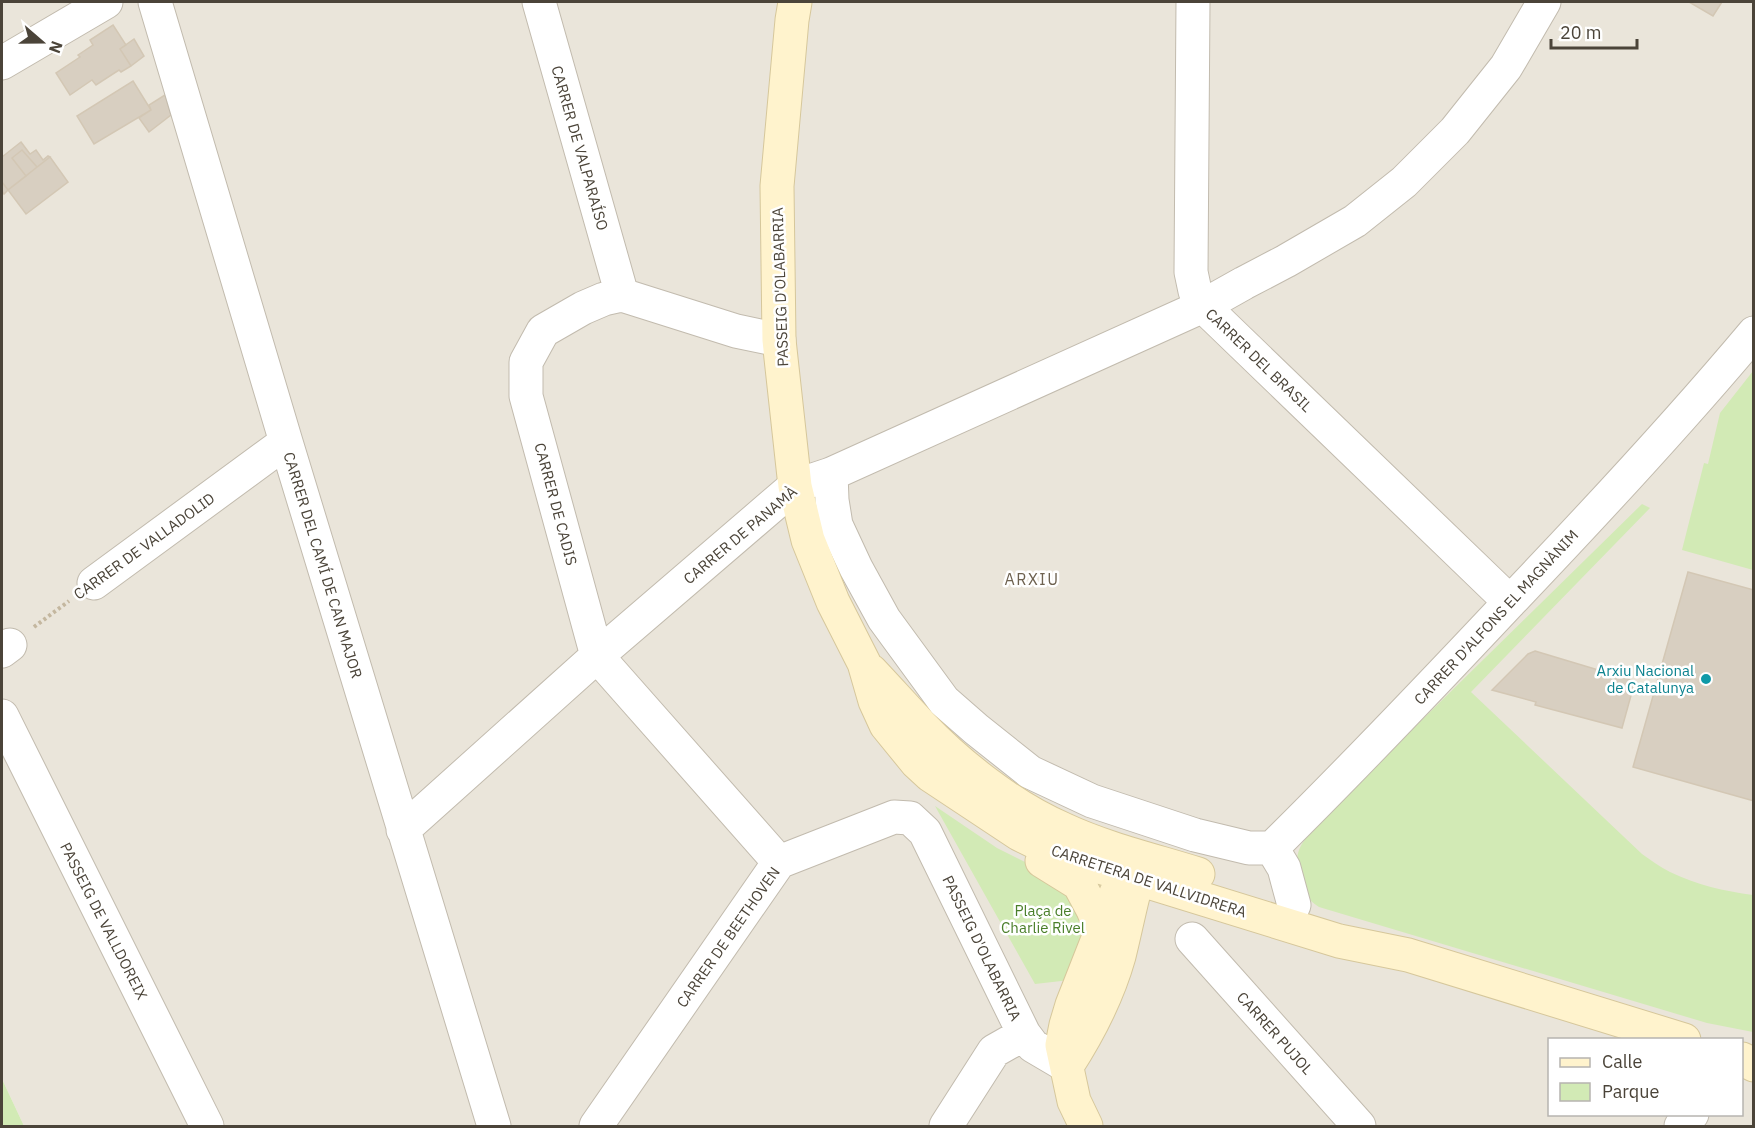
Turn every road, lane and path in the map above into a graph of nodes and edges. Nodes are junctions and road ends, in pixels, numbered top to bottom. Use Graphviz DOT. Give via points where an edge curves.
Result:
graph roads {
  1 [pos="105,2"];
  2 [pos="155,2"];
  3 [pos="540,2"];
  4 [pos="795,2"];
  5 [pos="1193,2"];
  6 [pos="1544,2"];
  7 [pos="2,63"];
  8 [pos="622,295"];
  9 [pos="1203,306"];
  10 [pos="1754,333"];
  11 [pos="779,340"];
  12 [pos="286,442"];
  13 [pos="831,474"];
  14 [pos="795,486"];
  15 [pos="94,583"];
  16 [pos="833,602"];
  17 [pos="1510,602"];
  18 [pos="6,648"];
  19 [pos="597,656"];
  20 [pos="864,663"];
  21 [pos="2,716"];
  22 [pos="930,775"];
  23 [pos="910,818"];
  24 [pos="403,830"];
  25 [pos="1075,834"];
  26 [pos="1272,848"];
  27 [pos="779,862"];
  28 [pos="1131,878"];
  29 [pos="1184,882"];
  30 [pos="1294,905"];
  31 [pos="1101,929"];
  32 [pos="1192,939"];
  33 [pos="1408,955"];
  34 [pos="1118,957"];
  35 [pos="1024,1034"];
  36 [pos="1678,1038"];
  37 [pos="1066,1066"];
  38 [pos="207,1126"];
  39 [pos="494,1126"];
  40 [pos="597,1126"];
  41 [pos="946,1126"];
  42 [pos="1086,1126"];
  43 [pos="1359,1126"];
  1 -- 7 [label="street"];
  2 -- 12 [label="street, CARRER DEL CAMÍ DE CAN MAJOR"];
  3 -- 8 [label="street, CARRER DE VALPARAÍSO"];
  4 -- 11 [label="main road, PASSEIG D'OLABARRIA" via="777,186"];
  5 -- 9 [label="street, CARRER DEL BRASIL" via="1191,272"];
  6 -- 9 [label="street, CARRER DE PANAMÀ" via="1506,67 1455,131 1404,183 1355,221"];
  8 -- 11 [label="street" via="736,331"];
  8 -- 19 [label="street, CARRER DE CADIS" via="583,308 543,331 526,362 526,396"];
  9 -- 13 [label="street, CARRER DE PANAMÀ"];
  9 -- 17 [label="street, CARRER DEL BRASIL"];
  10 -- 17 [label="street, CARRER D'ALFONS EL MAGNÀNIM"];
  11 -- 14 [label="main road, PASSEIG D'OLABARRIA"];
  12 -- 15 [label="street, CARRER DE VALLADOLID"];
  12 -- 24 [label="street, CARRER DEL CAMÍ DE CAN MAJOR"];
  13 -- 14 [label="street, CARRER DE PANAMÀ"];
  13 -- 26 [label="street" via="836,525 884,619 944,701 976,729 1030,772 1092,801 1195,836 1249,848"];
  14 -- 16 [label="main road, PASSEIG D'OLABARRIA" via="808,540"];
  14 -- 19 [label="street, CARRER DE PANAMÀ"];
  15 -- 18 [label="path, CARRER DE VALLADOLID"];
  16 -- 20 [label="main road, CARRETERA DE VALLVIDRERA"];
  17 -- 26 [label="street, CARRER D'ALFONS EL MAGNÀNIM" via="1352,770"];
  19 -- 24 [label="street, CARRER DE PANAMÀ"];
  19 -- 27 [label="street, CARRER DE CADIS"];
  20 -- 22 [label="main road, CARRETERA DE VALLVIDRERA" via="886,725"];
  20 -- 25 [label="main road, CARRETERA DE VALLVIDRERA" via="920,724 966,766 1027,809"];
  21 -- 38 [label="street, PASSEIG DE VALLDOREIX"];
  22 -- 28 [label="main road, CARRETERA DE VALLVIDRERA" via="1038,845"];
  22 -- 31 [label="main road" via="977,823 1079,885"];
  23 -- 27 [label="street, CARRER DE BEETHOVEN" via="894,817"];
  23 -- 35 [label="street, PASSEIG D'OLABARRIA" via="925,832"];
  24 -- 39 [label="street, CARRER DEL CAMÍ DE CAN MAJOR"];
  25 -- 28 [label="main road"];
  25 -- 29 [label="main road, CARRETERA DE VALLVIDRERA"];
  26 -- 30 [label="street" via="1284,868"];
  27 -- 40 [label="street, CARRER DE BEETHOVEN"];
  28 -- 29 [label="main road, CARRETERA DE VALLVIDRERA"];
  28 -- 31 [label="main road" via="1116,893"];
  28 -- 34 [label="main road" via="1135,889"];
  29 -- 30 [label="main road, CARRETERA DE VALLVIDRERA"];
  29 -- 33 [label="main road, CARRETERA DE VALLVIDRERA" via="1339,941"];
  29 -- 34 [label="main road" via="1154,904"];
  30 -- 33 [label="main road, CARRETERA DE VALLVIDRERA"];
  31 -- 37 [label="main road" via="1066,1025 1062,1045"];
  32 -- 43 [label="street, CARRER PUJOL"];
  33 -- 36 [label="main road, CARRETERA DE VALLVIDRERA"];
  34 -- 37 [label="main road" via="1098,1012"];
  35 -- 37 [label="street, PASSEIG D'OLABARRIA" via="1033,1046"];
  35 -- 41 [label="street" via="994,1050"];
  37 -- 42 [label="main road" via="1074,1101"];
}
